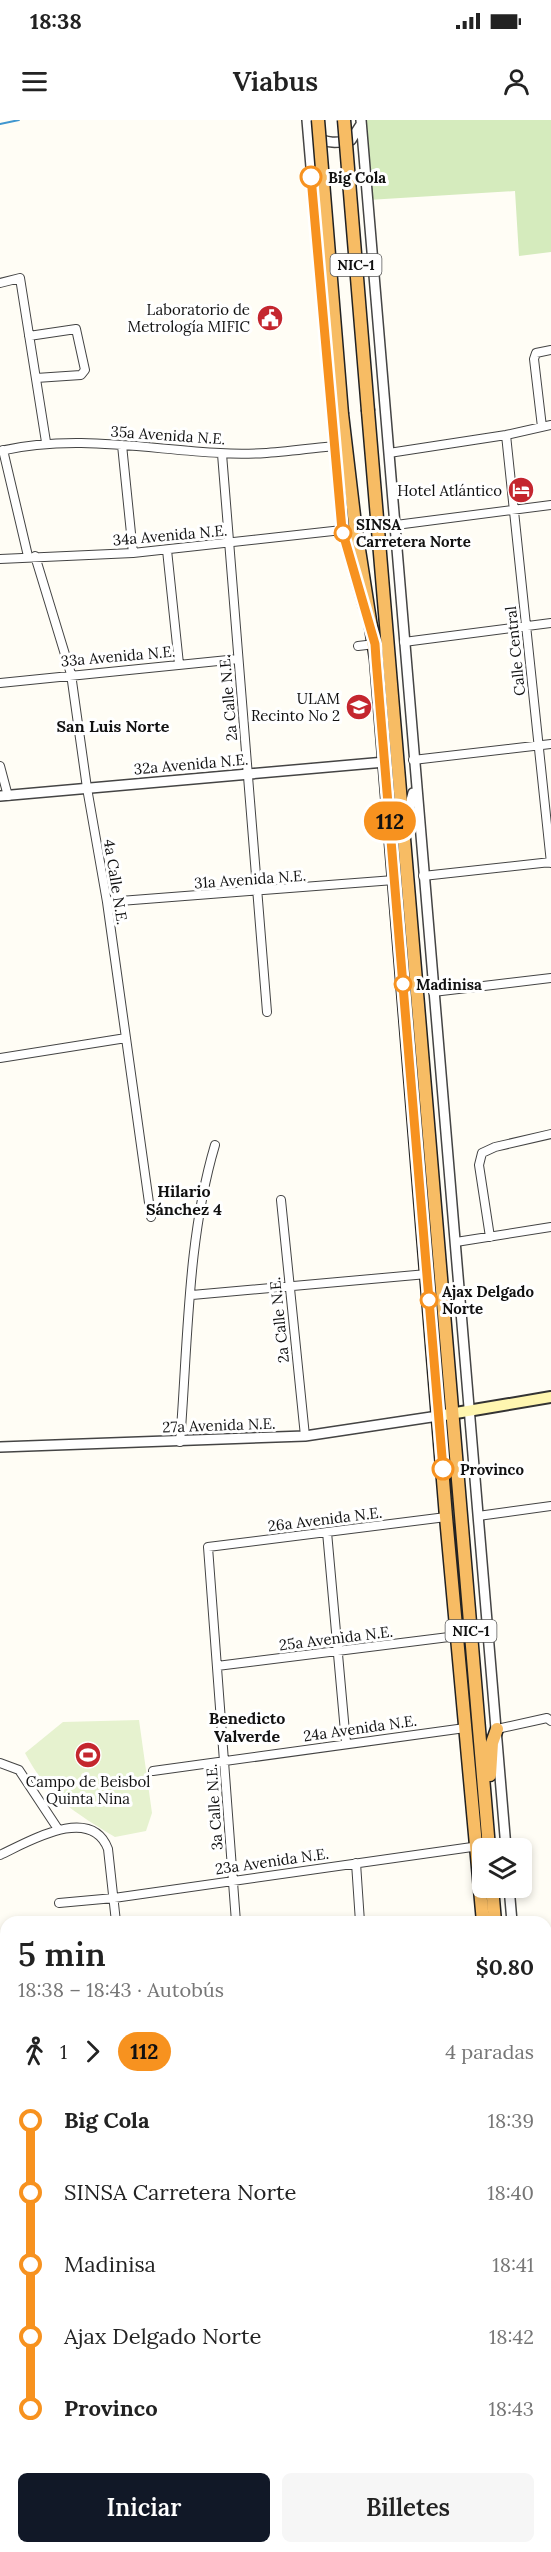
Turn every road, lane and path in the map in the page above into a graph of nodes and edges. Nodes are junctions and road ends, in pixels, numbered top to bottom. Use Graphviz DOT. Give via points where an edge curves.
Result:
graph roads {
  1 [pos="344,120"];
  2 [pos="311,122"];
  3 [pos="361,122"];
  4 [pos="351,140"];
  5 [pos="364,155"];
  6 [pos="0,283"];
  7 [pos="29,336"];
  8 [pos="551,350"];
  9 [pos="36,378"];
  10 [pos="551,425"];
  11 [pos="542,426"];
  12 [pos="506,435"];
  13 [pos="46,442"];
  14 [pos="122,445"];
  15 [pos="334,446"];
  16 [pos="1,450"];
  17 [pos="222,453"];
  18 [pos="389,453"];
  19 [pos="551,505"];
  20 [pos="514,509"];
  21 [pos="396,525"];
  22 [pos="342,530"];
  23 [pos="229,543"];
  24 [pos="166,550"];
  25 [pos="133,553"];
  26 [pos="32,556"];
  27 [pos="0,559"];
  28 [pos="551,623"];
  29 [pos="525,626"];
  30 [pos="404,642"];
  31 [pos="375,644"];
  32 [pos="358,646"];
  33 [pos="238,659"];
  34 [pos="179,664"];
  35 [pos="71,674"];
  36 [pos="0,683"];
  37 [pos="551,744"];
  38 [pos="539,746"];
  39 [pos="413,760"];
  40 [pos="385,762"];
  41 [pos="0,766"];
  42 [pos="248,775"];
  43 [pos="415,787"];
  44 [pos="87,788"];
  45 [pos="4,796"];
  46 [pos="402,834"];
  47 [pos="551,862"];
  48 [pos="423,876"];
  49 [pos="394,880"];
  50 [pos="258,892"];
  51 [pos="107,902"];
  52 [pos="551,978"];
  53 [pos="433,992"];
  54 [pos="267,1012"];
  55 [pos="126,1038"];
  56 [pos="0,1058"];
  57 [pos="551,1134"];
  58 [pos="214,1145"];
  59 [pos="281,1200"];
  60 [pos="151,1217"];
  61 [pos="551,1227"];
  62 [pos="490,1238"];
  63 [pos="456,1242"];
  64 [pos="427,1274"];
  65 [pos="290,1288"];
  66 [pos="192,1295"];
  67 [pos="551,1397"];
  68 [pos="469,1410"];
  69 [pos="452,1413"];
  70 [pos="438,1416"];
  71 [pos="305,1436"];
  72 [pos="180,1442"];
  73 [pos="0,1447"];
  74 [pos="551,1506"];
  75 [pos="478,1516"];
  76 [pos="446,1517"];
  77 [pos="327,1532"];
  78 [pos="208,1547"];
  79 [pos="457,1636"];
  80 [pos="338,1652"];
  81 [pos="217,1666"];
  82 [pos="550,1719"];
  83 [pos="465,1728"];
  84 [pos="497,1729"];
  85 [pos="346,1743"];
  86 [pos="224,1760"];
  87 [pos="0,1763"];
  88 [pos="153,1771"];
  89 [pos="58,1829"];
  90 [pos="484,1838"];
  91 [pos="484,1838"];
  92 [pos="488,1838"];
  93 [pos="505,1838"];
  94 [pos="472,1848"];
  95 [pos="0,1855"];
  96 [pos="356,1863"];
  97 [pos="232,1881"];
  98 [pos="114,1898"];
  99 [pos="484,1898"];
  100 [pos="493,1898"];
  101 [pos="510,1898"];
  102 [pos="59,1903"];
  103 [pos="116,1916"];
  104 [pos="235,1916"];
  105 [pos="360,1916"];
  106 [pos="483,1916"];
  107 [pos="494,1916"];
  108 [pos="511,1916"];
  1 -- 46 [label="highway, NIC-1, bridge"];
  2 -- 4 [label="street" via="322,141"];
  2 -- 15 [label="street"];
  2 -- 31 [label="highway, NIC-1, bridge" via="354,524"];
  3 -- 4 [label="street"];
  3 -- 5 [label="street"];
  4 -- 5 [label="street"];
  5 -- 18 [label="street"];
  6 -- 7 [label="street" via="20,278"];
  7 -- 9 [label="street"];
  7 -- 9 [label="street" via="76,329 85,370 81,375"];
  8 -- 11 [label="street" via="536,353 534,359"];
  9 -- 13 [label="street"];
  10 -- 11 [label="street"];
  11 -- 12 [label="street"];
  12 -- 18 [label="street"];
  12 -- 20 [label="street, Calle Central"];
  13 -- 14 [label="street, 35a Avenida N.E."];
  13 -- 16 [label="street, 35a Avenida N.E."];
  14 -- 17 [label="street, 35a Avenida N.E."];
  14 -- 25 [label="street"];
  15 -- 17 [label="street, 35a Avenida N.E." via="259,454"];
  15 -- 22 [label="street"];
  16 -- 26 [label="street, 4a Calle N.E."];
  17 -- 23 [label="street, 2a Calle N.E."];
  18 -- 21 [label="street"];
  19 -- 20 [label="street"];
  20 -- 21 [label="street"];
  20 -- 29 [label="street, Calle Central"];
  21 -- 30 [label="street"];
  22 -- 23 [label="street, 34a Avenida N.E."];
  22 -- 31 [label="street, NIC-1"];
  23 -- 24 [label="street, 34a Avenida N.E."];
  23 -- 33 [label="street, 2a Calle N.E."];
  24 -- 25 [label="street, 34a Avenida N.E."];
  24 -- 34 [label="street"];
  25 -- 26 [label="street, 34a Avenida N.E."];
  26 -- 27 [label="street, 34a Avenida N.E."];
  26 -- 35 [label="street, 4a Calle N.E."];
  28 -- 29 [label="street"];
  29 -- 30 [label="street"];
  29 -- 38 [label="street, Calle Central"];
  30 -- 39 [label="street"];
  31 -- 32 [label="street"];
  31 -- 40 [label="highway, NIC-1"];
  33 -- 34 [label="street, 33a Avenida N.E."];
  33 -- 42 [label="street, 2a Calle N.E."];
  34 -- 35 [label="street, 33a Avenida N.E."];
  35 -- 36 [label="street, 33a Avenida N.E."];
  35 -- 44 [label="street, 4a Calle N.E."];
  37 -- 38 [label="street"];
  38 -- 39 [label="street"];
  38 -- 47 [label="street, Calle Central"];
  39 -- 43 [label="street"];
  40 -- 42 [label="street, 32a Avenida N.E."];
  40 -- 49 [label="highway, NIC-1"];
  41 -- 45 [label="street"];
  42 -- 44 [label="street, 32a Avenida N.E."];
  42 -- 50 [label="street, 2a Calle N.E."];
  43 -- 46 [label="street"];
  43 -- 48 [label="street"];
  44 -- 45 [label="street, 32a Avenida N.E."];
  44 -- 51 [label="street, 4a Calle N.E."];
  46 -- 69 [label="highway, NIC-1"];
  47 -- 48 [label="street"];
  48 -- 53 [label="street"];
  49 -- 50 [label="street, 31a Avenida N.E."];
  49 -- 64 [label="highway, NIC-1"];
  50 -- 51 [label="street, 31a Avenida N.E."];
  50 -- 54 [label="street, 2a Calle N.E."];
  51 -- 55 [label="street, 4a Calle N.E."];
  52 -- 53 [label="street"];
  53 -- 63 [label="street"];
  55 -- 56 [label="street"];
  55 -- 60 [label="street, 4a Calle N.E."];
  57 -- 62 [label="street" via="482,1153 479,1166"];
  58 -- 66 [label="street" via="202,1188"];
  59 -- 65 [label="street, 2a Calle N.E."];
  61 -- 62 [label="street"];
  62 -- 63 [label="street"];
  63 -- 68 [label="street"];
  64 -- 65 [label="street"];
  64 -- 70 [label="highway, NIC-1"];
  65 -- 66 [label="street"];
  65 -- 71 [label="street, 2a Calle N.E."];
  66 -- 72 [label="street"];
  67 -- 68 [label="main road"];
  68 -- 69 [label="main road"];
  68 -- 75 [label="street"];
  69 -- 70 [label="main road"];
  69 -- 90 [label="highway, NIC-1"];
  70 -- 71 [label="street, 27a Avenida N.E."];
  70 -- 76 [label="highway, NIC-1"];
  71 -- 72 [label="street, 27a Avenida N.E."];
  72 -- 73 [label="street, 27a Avenida N.E."];
  74 -- 75 [label="street"];
  75 -- 84 [label="street"];
  76 -- 77 [label="street, 26a Avenida N.E."];
  76 -- 79 [label="highway, NIC-1"];
  77 -- 78 [label="street, 26a Avenida N.E."];
  77 -- 80 [label="street"];
  78 -- 81 [label="street, 3a Calle N.E."];
  79 -- 80 [label="street, 25a Avenida N.E."];
  79 -- 83 [label="highway, NIC-1"];
  80 -- 81 [label="street, 25a Avenida N.E."];
  80 -- 85 [label="street"];
  81 -- 86 [label="street, 3a Calle N.E."];
  82 -- 84 [label="street"];
  83 -- 85 [label="street, 24a Avenida N.E."];
  83 -- 91 [label="highway, NIC-1"];
  84 -- 92 [label="highway" via="489,1768 494,1822"];
  84 -- 93 [label="street"];
  85 -- 86 [label="street, 24a Avenida N.E."];
  86 -- 88 [label="street, 24a Avenida N.E."];
  86 -- 97 [label="street, 3a Calle N.E."];
  87 -- 89 [label="street" via="19,1770"];
  89 -- 95 [label="street"];
  89 -- 98 [label="street" via="82,1828 104,1838"];
  94 -- 96 [label="street, 23a Avenida N.E."];
  96 -- 97 [label="street, 23a Avenida N.E."];
  96 -- 105 [label="street"];
  97 -- 98 [label="street, 23a Avenida N.E."];
  97 -- 104 [label="street, 3a Calle N.E."];
  98 -- 102 [label="street, 23a Avenida N.E."];
  98 -- 103 [label="street"];
  99 -- 106 [label="highway, NIC-1"];
  100 -- 107 [label="highway"];
  101 -- 108 [label="street"];
}
